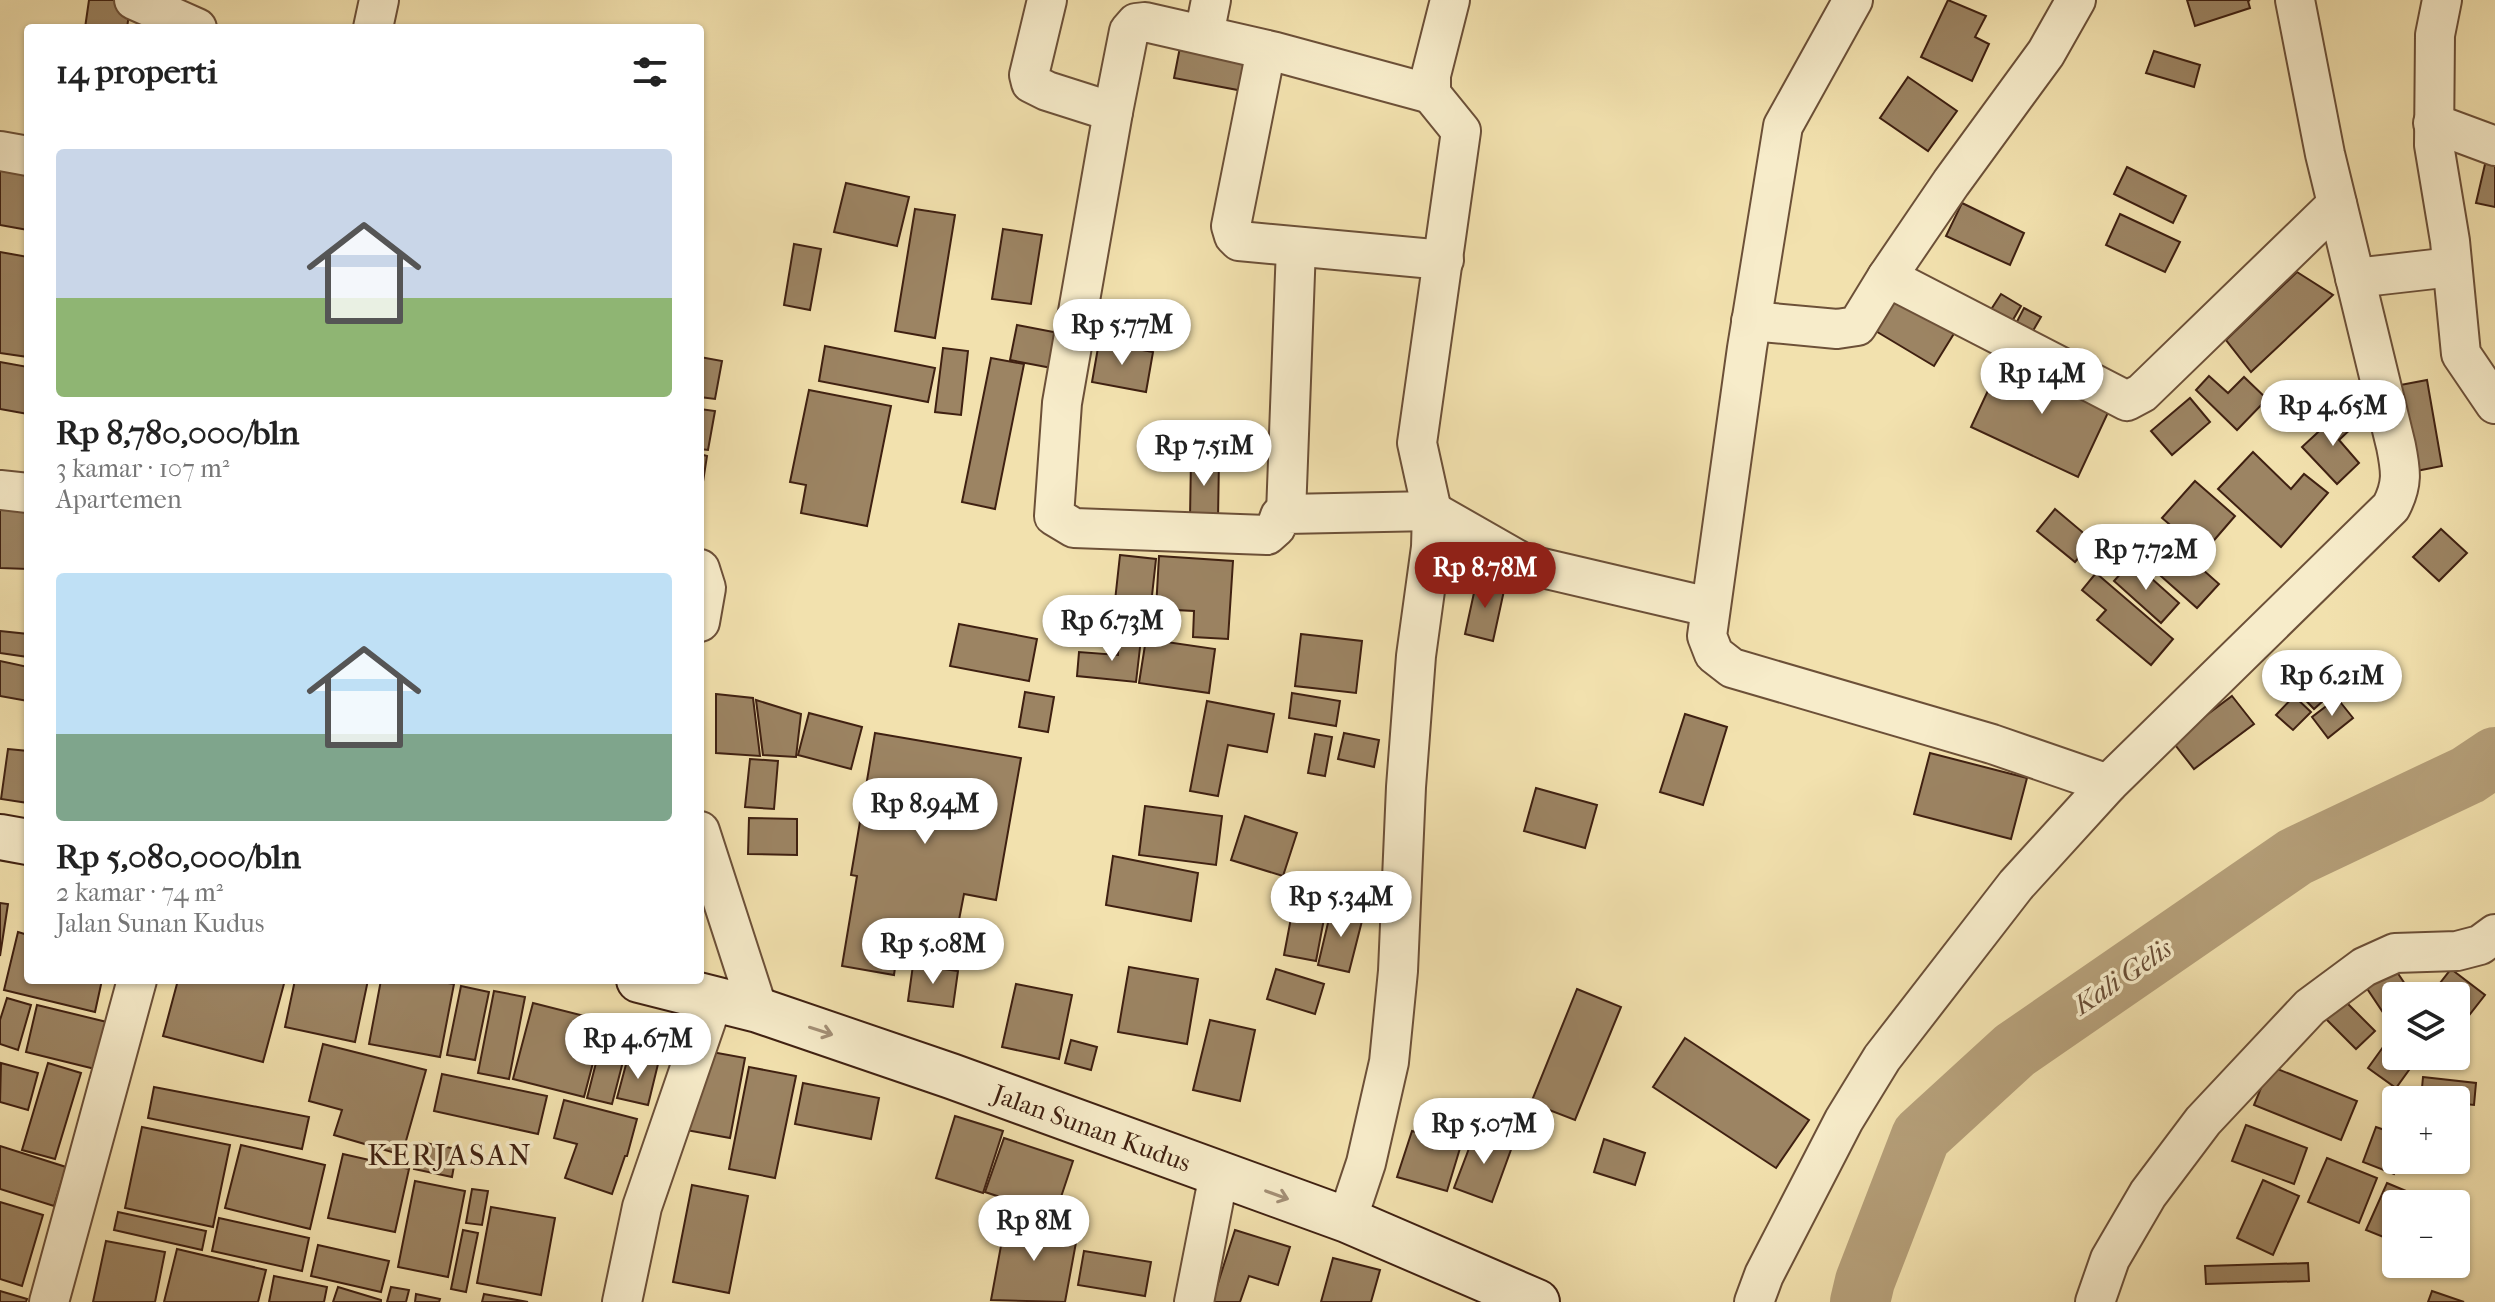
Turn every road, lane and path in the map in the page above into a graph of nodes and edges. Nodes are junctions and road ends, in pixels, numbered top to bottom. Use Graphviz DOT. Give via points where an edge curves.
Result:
graph roads {
  1 [pos="134,0"];
  2 [pos="379,0"];
  3 [pos="1047,0"];
  4 [pos="1450,0"];
  5 [pos="1853,0"];
  6 [pos="2076,0"];
  7 [pos="2295,0"];
  8 [pos="2442,0"];
  9 [pos="1208,18"];
  10 [pos="188,24"];
  11 [pos="374,24"];
  12 [pos="1266,50"];
  13 [pos="1431,94"];
  14 [pos="1113,112"];
  15 [pos="2433,123"];
  16 [pos="2495,146"];
  17 [pos="0,151"];
  18 [pos="24,155"];
  19 [pos="2337,204"];
  20 [pos="1296,247"];
  21 [pos="1444,260"];
  22 [pos="2449,268"];
  23 [pos="1887,277"];
  24 [pos="2358,278"];
  25 [pos="1751,321"];
  26 [pos="2495,404"];
  27 [pos="0,490"];
  28 [pos="24,493"];
  29 [pos="1432,511"];
  30 [pos="1286,514"];
  31 [pos="1709,607"];
  32 [pos="2108,784"];
  33 [pos="0,837"];
  34 [pos="24,841"];
  35 [pos="704,843"];
  36 [pos="2495,934"];
  37 [pos="136,984"];
  38 [pos="656,984"];
  39 [pos="714,998"];
  40 [pos="758,1010"];
  41 [pos="1219,1174"];
  42 [pos="1347,1220"];
  43 [pos="49,1302"];
  44 [pos="622,1302"];
  45 [pos="1194,1302"];
  46 [pos="1537,1302"];
  47 [pos="1754,1302"];
  48 [pos="2095,1302"];
  1 -- 10 [label="street"];
  2 -- 11 [label="street"];
  3 -- 14 [label="street" via="1031,83"];
  4 -- 13 [label="street"];
  5 -- 25 [label="street" via="1783,126"];
  6 -- 23 [label="street" via="2046,53"];
  7 -- 19 [label="street"];
  8 -- 15 [label="street" via="2435,35"];
  9 -- 12 [label="street"];
  9 -- 14 [label="street" via="1136,23 1129,31"];
  12 -- 13 [label="street"];
  12 -- 20 [label="street" via="1231,226 1239,241"];
  13 -- 21 [label="street" via="1461,131"];
  14 -- 30 [label="street" via="1062,403 1054,516 1074,528 1267,535"];
  15 -- 16 [label="street"];
  15 -- 22 [label="street"];
  17 -- 18 [label="street"];
  19 -- 23 [label="street" via="2142,393 2127,401"];
  19 -- 24 [label="street"];
  20 -- 21 [label="street"];
  20 -- 30 [label="street"];
  21 -- 29 [label="street" via="1417,443"];
  22 -- 24 [label="street"];
  22 -- 26 [label="street" via="2461,354"];
  23 -- 25 [label="street" via="1857,326"];
  24 -- 32 [label="street" via="2396,446 2400,490 2391,507"];
  25 -- 31 [label="street"];
  27 -- 28 [label="street"];
  29 -- 30 [label="street"];
  29 -- 31 [label="street" via="1525,564"];
  29 -- 42 [label="street" via="1416,656 1389,1062"];
  31 -- 32 [label="street" via="1707,636 1714,654 1732,668 1992,744"];
  32 -- 47 [label="street" via="2016,885 1882,1058 1830,1147"];
  33 -- 34 [label="main road"];
  35 -- 40 [label="street"];
  36 -- 48 [label="street" via="2457,951 2395,953 2364,967 2310,1007 2203,1121 2148,1194 2110,1259"];
  37 -- 43 [label="street"];
  38 -- 39 [label="main road, Jalan Sunan Kudus"];
  39 -- 40 [label="main road, Jalan Sunan Kudus"];
  39 -- 44 [label="street" via="642,1207"];
  40 -- 41 [label="main road, Jalan Sunan Kudus, one-way"];
  41 -- 42 [label="main road, Jalan Sunan Kudus, one-way"];
  41 -- 45 [label="street"];
  42 -- 46 [label="main road, Jalan Sunan Kudus"];
}
